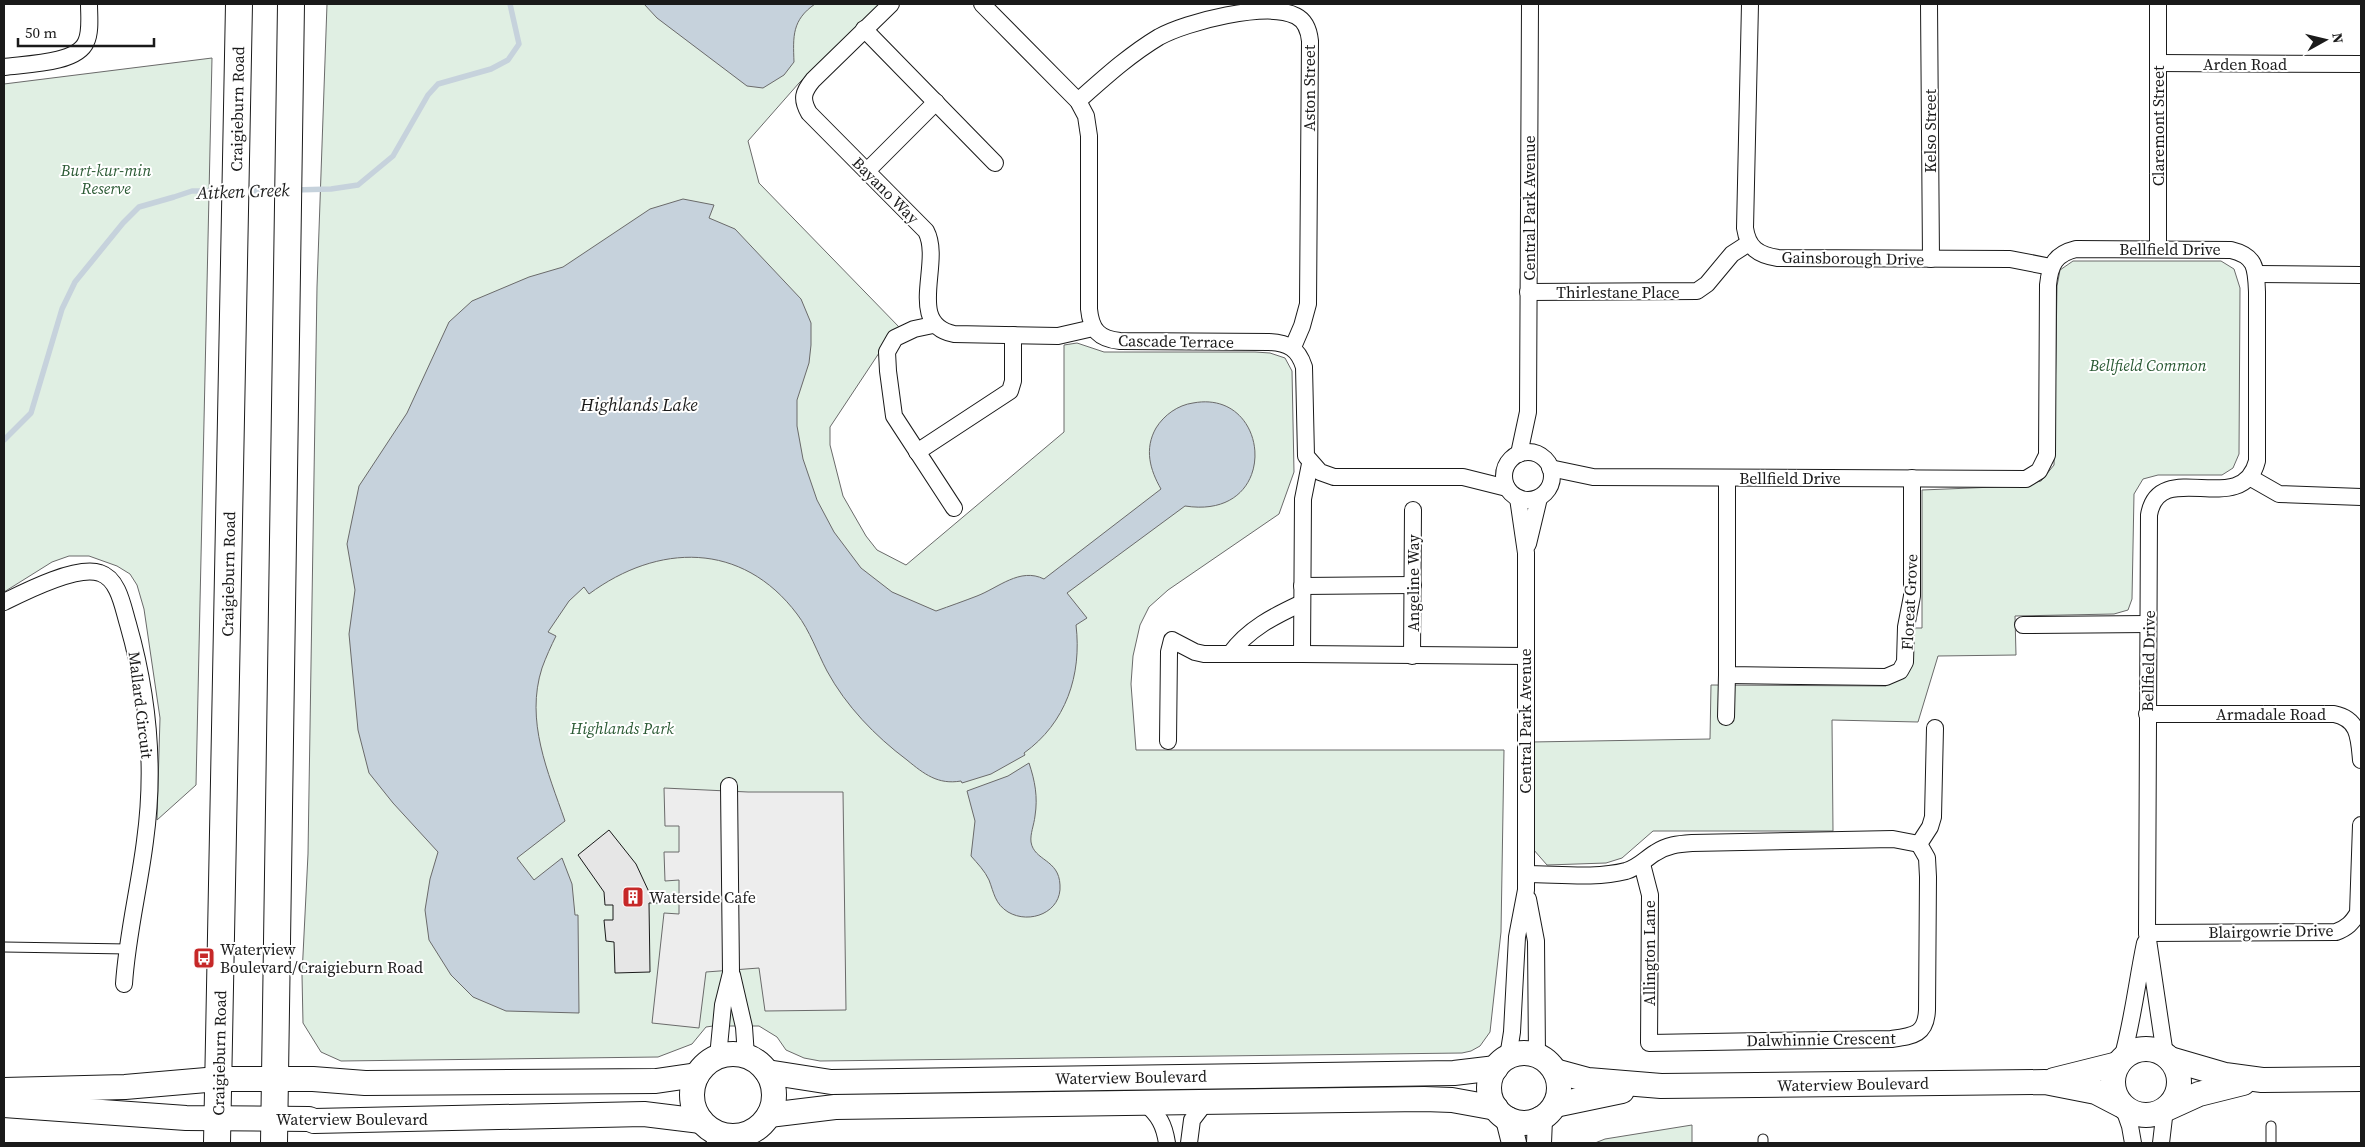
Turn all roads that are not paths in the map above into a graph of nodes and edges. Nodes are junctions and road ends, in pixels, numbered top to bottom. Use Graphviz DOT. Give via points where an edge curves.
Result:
graph roads {
  1 [pos="89,4"];
  2 [pos="239,4"];
  3 [pos="291,4"];
  4 [pos="891,4"];
  5 [pos="982,4"];
  6 [pos="1530,4"];
  7 [pos="1750,4"];
  8 [pos="1929,4"];
  9 [pos="2158,4"];
  10 [pos="864,29"];
  11 [pos="2158,63"];
  12 [pos="2361,64"];
  13 [pos="4,66"];
  14 [pos="1078,101"];
  15 [pos="936,102"];
  16 [pos="996,163"];
  17 [pos="867,171"];
  18 [pos="1748,243"];
  19 [pos="2158,249"];
  20 [pos="1931,259"];
  21 [pos="2051,267"];
  22 [pos="2257,274"];
  23 [pos="2361,275"];
  24 [pos="1528,292"];
  25 [pos="933,325"];
  26 [pos="1093,328"];
  27 [pos="1013,335"];
  28 [pos="1293,347"];
  29 [pos="1528,412"];
  30 [pos="917,452"];
  31 [pos="1519,454"];
  32 [pos="1539,456"];
  33 [pos="1310,464"];
  34 [pos="1506,466"];
  35 [pos="1550,468"];
  36 [pos="1463,477"];
  37 [pos="1593,477"];
  38 [pos="1727,478"];
  39 [pos="1912,478"];
  40 [pos="2251,478"];
  41 [pos="1544,492"];
  42 [pos="1512,493"];
  43 [pos="2361,497"];
  44 [pos="954,508"];
  45 [pos="1413,510"];
  46 [pos="1526,553"];
  47 [pos="1302,586"];
  48 [pos="1413,586"];
  49 [pos="4,602"];
  50 [pos="1302,604"];
  51 [pos="2148,624"];
  52 [pos="2023,625"];
  53 [pos="1230,654"];
  54 [pos="1302,654"];
  55 [pos="1412,656"];
  56 [pos="1526,656"];
  57 [pos="1727,675"];
  58 [pos="2147,714"];
  59 [pos="1726,717"];
  60 [pos="1935,728"];
  61 [pos="1168,741"];
  62 [pos="2361,760"];
  63 [pos="729,786"];
  64 [pos="2361,825"];
  65 [pos="1919,844"];
  66 [pos="1642,864"];
  67 [pos="1526,882"];
  68 [pos="2147,933"];
  69 [pos="4,946"];
  70 [pos="128,949"];
  71 [pos="731,973"];
  72 [pos="124,984"];
  73 [pos="1650,1043"];
  74 [pos="746,1056"];
  75 [pos="1537,1056"];
  76 [pos="718,1057"];
  77 [pos="2168,1057"];
  78 [pos="2120,1061"];
  79 [pos="1502,1063"];
  80 [pos="767,1072"];
  81 [pos="1555,1072"];
  82 [pos="697,1076"];
  83 [pos="218,1079"];
  84 [pos="275,1079"];
  85 [pos="2361,1079"];
  86 [pos="2262,1080"];
  87 [pos="2046,1082"];
  88 [pos="1662,1086"];
  89 [pos="4,1090"];
  90 [pos="1145,1103"];
  91 [pos="1205,1103"];
  92 [pos="4,1105"];
  93 [pos="2122,1105"];
  94 [pos="2165,1109"];
  95 [pos="1547,1112"];
  96 [pos="1502,1113"];
  97 [pos="769,1115"];
  98 [pos="217,1117"];
  99 [pos="2271,1126"];
  100 [pos="274,1131"];
  101 [pos="709,1131"];
  102 [pos="747,1138"];
  103 [pos="217,1143"];
  104 [pos="1167,1143"];
  105 [pos="1189,1143"];
  106 [pos="1514,1143"];
  107 [pos="1539,1143"];
  108 [pos="2133,1143"];
  109 [pos="2161,1143"];
  110 [pos="2271,1143"];
  1 -- 13 [label="street" via="86,42 75,54"];
  2 -- 83 [label="main road, Craigieburn Road"];
  3 -- 84 [label="main road"];
  4 -- 10 [label="street, Bayano Way"];
  5 -- 14 [label="street"];
  6 -- 24 [label="street, Central Park Avenue"];
  7 -- 18 [label="street" via="1745,220"];
  8 -- 20 [label="street, Kelso Street"];
  9 -- 11 [label="street, Claremont Street"];
  10 -- 15 [label="street"];
  10 -- 17 [label="street, Bayano Way" via="805,89 803,100 809,113"];
  11 -- 12 [label="street, Arden Road"];
  11 -- 19 [label="street, Claremont Street"];
  14 -- 26 [label="street" via="1084,109 1089,128 1089,309"];
  14 -- 28 [label="street, Aston Street" via="1139,50 1180,28 1234,14 1259,12 1289,13 1303,21 1309,33 1310,51 1308,304"];
  15 -- 16 [label="street"];
  15 -- 17 [label="street"];
  17 -- 25 [label="street, Bayano Way" via="928,236 928,312"];
  18 -- 20 [label="street, Gainsborough Drive" via="1762,255 1778,258"];
  18 -- 24 [label="street, Thirlestane Place" via="1732,254 1708,284 1698,291"];
  19 -- 21 [label="street, Bellfield Drive" via="2076,249 2060,254"];
  19 -- 22 [label="street, Bellfield Drive" via="2231,250 2247,256"];
  20 -- 21 [label="street, Gainsborough Drive" via="2010,259"];
  21 -- 39 [label="street, Bellfield Drive" via="2048,285 2048,444 2040,471 2017,480"];
  22 -- 23 [label="street"];
  22 -- 40 [label="street" via="2257,461"];
  24 -- 29 [label="street, Central Park Avenue"];
  25 -- 27 [label="street" via="954,334"];
  25 -- 30 [label="street" via="902,333 887,352 894,416"];
  26 -- 27 [label="street" via="1058,336"];
  26 -- 28 [label="street, Cascade Terrace" via="1097,335 1112,340 1281,342"];
  27 -- 30 [label="street" via="1010,391"];
  28 -- 33 [label="street" via="1304,367 1305,446"];
  29 -- 31 [label="street, Central Park Avenue"];
  29 -- 32 [label="street, Central Park Avenue"];
  30 -- 44 [label="street"];
  31 -- 32 [label="street"];
  31 -- 34 [label="street"];
  32 -- 35 [label="street"];
  33 -- 36 [label="street" via="1334,477"];
  33 -- 47 [label="street" via="1303,489"];
  34 -- 36 [label="street"];
  34 -- 42 [label="street" via="1504,474"];
  35 -- 37 [label="street, Bellfield Drive"];
  35 -- 41 [label="street" via="1551,481"];
  36 -- 42 [label="street"];
  37 -- 38 [label="street, Bellfield Drive"];
  37 -- 41 [label="street, Bellfield Drive"];
  38 -- 39 [label="street, Bellfield Drive"];
  38 -- 57 [label="street"];
  39 -- 57 [label="street, Floreat Grove" via="1912,596 1906,626 1905,662 1900,671 1886,677"];
  40 -- 43 [label="street" via="2279,494"];
  40 -- 51 [label="street, Bellfield Drive" via="2230,488 2169,489 2155,498 2149,515"];
  41 -- 42 [label="street" via="1532,500"];
  41 -- 46 [label="street, Central Park Avenue"];
  42 -- 46 [label="street, Central Park Avenue"];
  45 -- 48 [label="street, Angeline Way"];
  46 -- 56 [label="street, Central Park Avenue"];
  47 -- 48 [label="street"];
  47 -- 50 [label="street"];
  48 -- 55 [label="street, Angeline Way"];
  49 -- 70 [label="street, Mallard Circuit" via="48,582 90,571 108,576 118,591 136,654 149,744 145,841"];
  50 -- 53 [label="street" via="1256,628 1240,640"];
  50 -- 54 [label="street"];
  51 -- 52 [label="street"];
  51 -- 58 [label="street, Bellfield Drive"];
  53 -- 54 [label="street, Angeline Way"];
  53 -- 61 [label="street, Angeline Way" via="1195,652 1172,640 1169,652"];
  54 -- 55 [label="street, Angeline Way"];
  55 -- 56 [label="street, Angeline Way"];
  56 -- 67 [label="street, Central Park Avenue"];
  57 -- 59 [label="street"];
  58 -- 62 [label="street, Armadale Road" via="2334,714 2350,720 2358,732"];
  58 -- 68 [label="street, Bellfield Drive"];
  60 -- 65 [label="street" via="1933,817"];
  63 -- 71 [label="street"];
  64 -- 68 [label="street, Blairgowrie Drive" via="2358,913 2345,929 2336,932"];
  65 -- 66 [label="street" via="1893,839 1692,843 1666,846"];
  65 -- 73 [label="street, Dalwhinnie Crescent" via="1926,858 1928,877 1927,1000 1926,1021 1917,1033 1891,1039"];
  66 -- 67 [label="street" via="1613,873"];
  66 -- 73 [label="street, Allington Lane" via="1650,896"];
  67 -- 75 [label="street, Central Park Avenue" via="1536,941"];
  67 -- 79 [label="street, Central Park Avenue" via="1518,938 1512,1032"];
  68 -- 77 [label="street, Bellfield Drive"];
  68 -- 78 [label="street, Bellfield Drive" via="2132,1022"];
  69 -- 70 [label="lane"];
  70 -- 72 [label="street, Mallard Circuit"];
  71 -- 74 [label="street" via="740,1008"];
  71 -- 76 [label="street" via="723,1004"];
  74 -- 76 [label="street"];
  74 -- 80 [label="street"];
  75 -- 79 [label="street" via="1522,1053"];
  75 -- 81 [label="street"];
  76 -- 82 [label="street" via="706,1064"];
  77 -- 78 [label="street" via="2157,1050 2138,1049"];
  77 -- 86 [label="street" via="2225,1075"];
  77 -- 94 [label="street" via="2176,1068 2178,1085 2173,1100"];
  78 -- 87 [label="street, Waterview Boulevard"];
  78 -- 93 [label="street" via="2113,1085"];
  79 -- 80 [label="street, Waterview Boulevard" via="1454,1073 832,1082"];
  79 -- 96 [label="street" via="1490,1088"];
  80 -- 97 [label="street" via="774,1093"];
  81 -- 88 [label="street, Waterview Boulevard" via="1588,1080"];
  81 -- 95 [label="street" via="1559,1088"];
  82 -- 84 [label="street" via="637,1081 365,1083"];
  82 -- 101 [label="street" via="692,1099"];
  83 -- 84 [label="street"];
  83 -- 89 [label="street" via="125,1087"];
  83 -- 98 [label="main road, Craigieburn Road"];
  84 -- 100 [label="main road"];
  85 -- 86 [label="street"];
  86 -- 94 [label="street" via="2220,1087"];
  87 -- 88 [label="street, Waterview Boulevard"];
  87 -- 93 [label="street, Waterview Boulevard" via="2096,1092"];
  88 -- 95 [label="street, Waterview Boulevard" via="1612,1093"];
  90 -- 91 [label="street, Waterview Boulevard"];
  90 -- 97 [label="street, Waterview Boulevard" via="835,1107"];
  90 -- 104 [label="street" via="1160,1116"];
  91 -- 96 [label="street, Waterview Boulevard" via="1424,1099 1452,1100"];
  91 -- 105 [label="street" via="1192,1120"];
  92 -- 98 [label="street, Waterview Boulevard" via="186,1118"];
  93 -- 94 [label="street" via="2143,1115"];
  93 -- 108 [label="street"];
  94 -- 109 [label="street"];
  95 -- 96 [label="street" via="1524,1123"];
  95 -- 107 [label="street"];
  96 -- 106 [label="street"];
  97 -- 102 [label="street"];
  98 -- 100 [label="street, Waterview Boulevard"];
  98 -- 103 [label="main road, Craigieburn Road"];
  99 -- 110 [label="lane"];
  100 -- 101 [label="street, Waterview Boulevard" via="309,1119 314,1122 644,1114"];
  101 -- 102 [label="street"];
}
